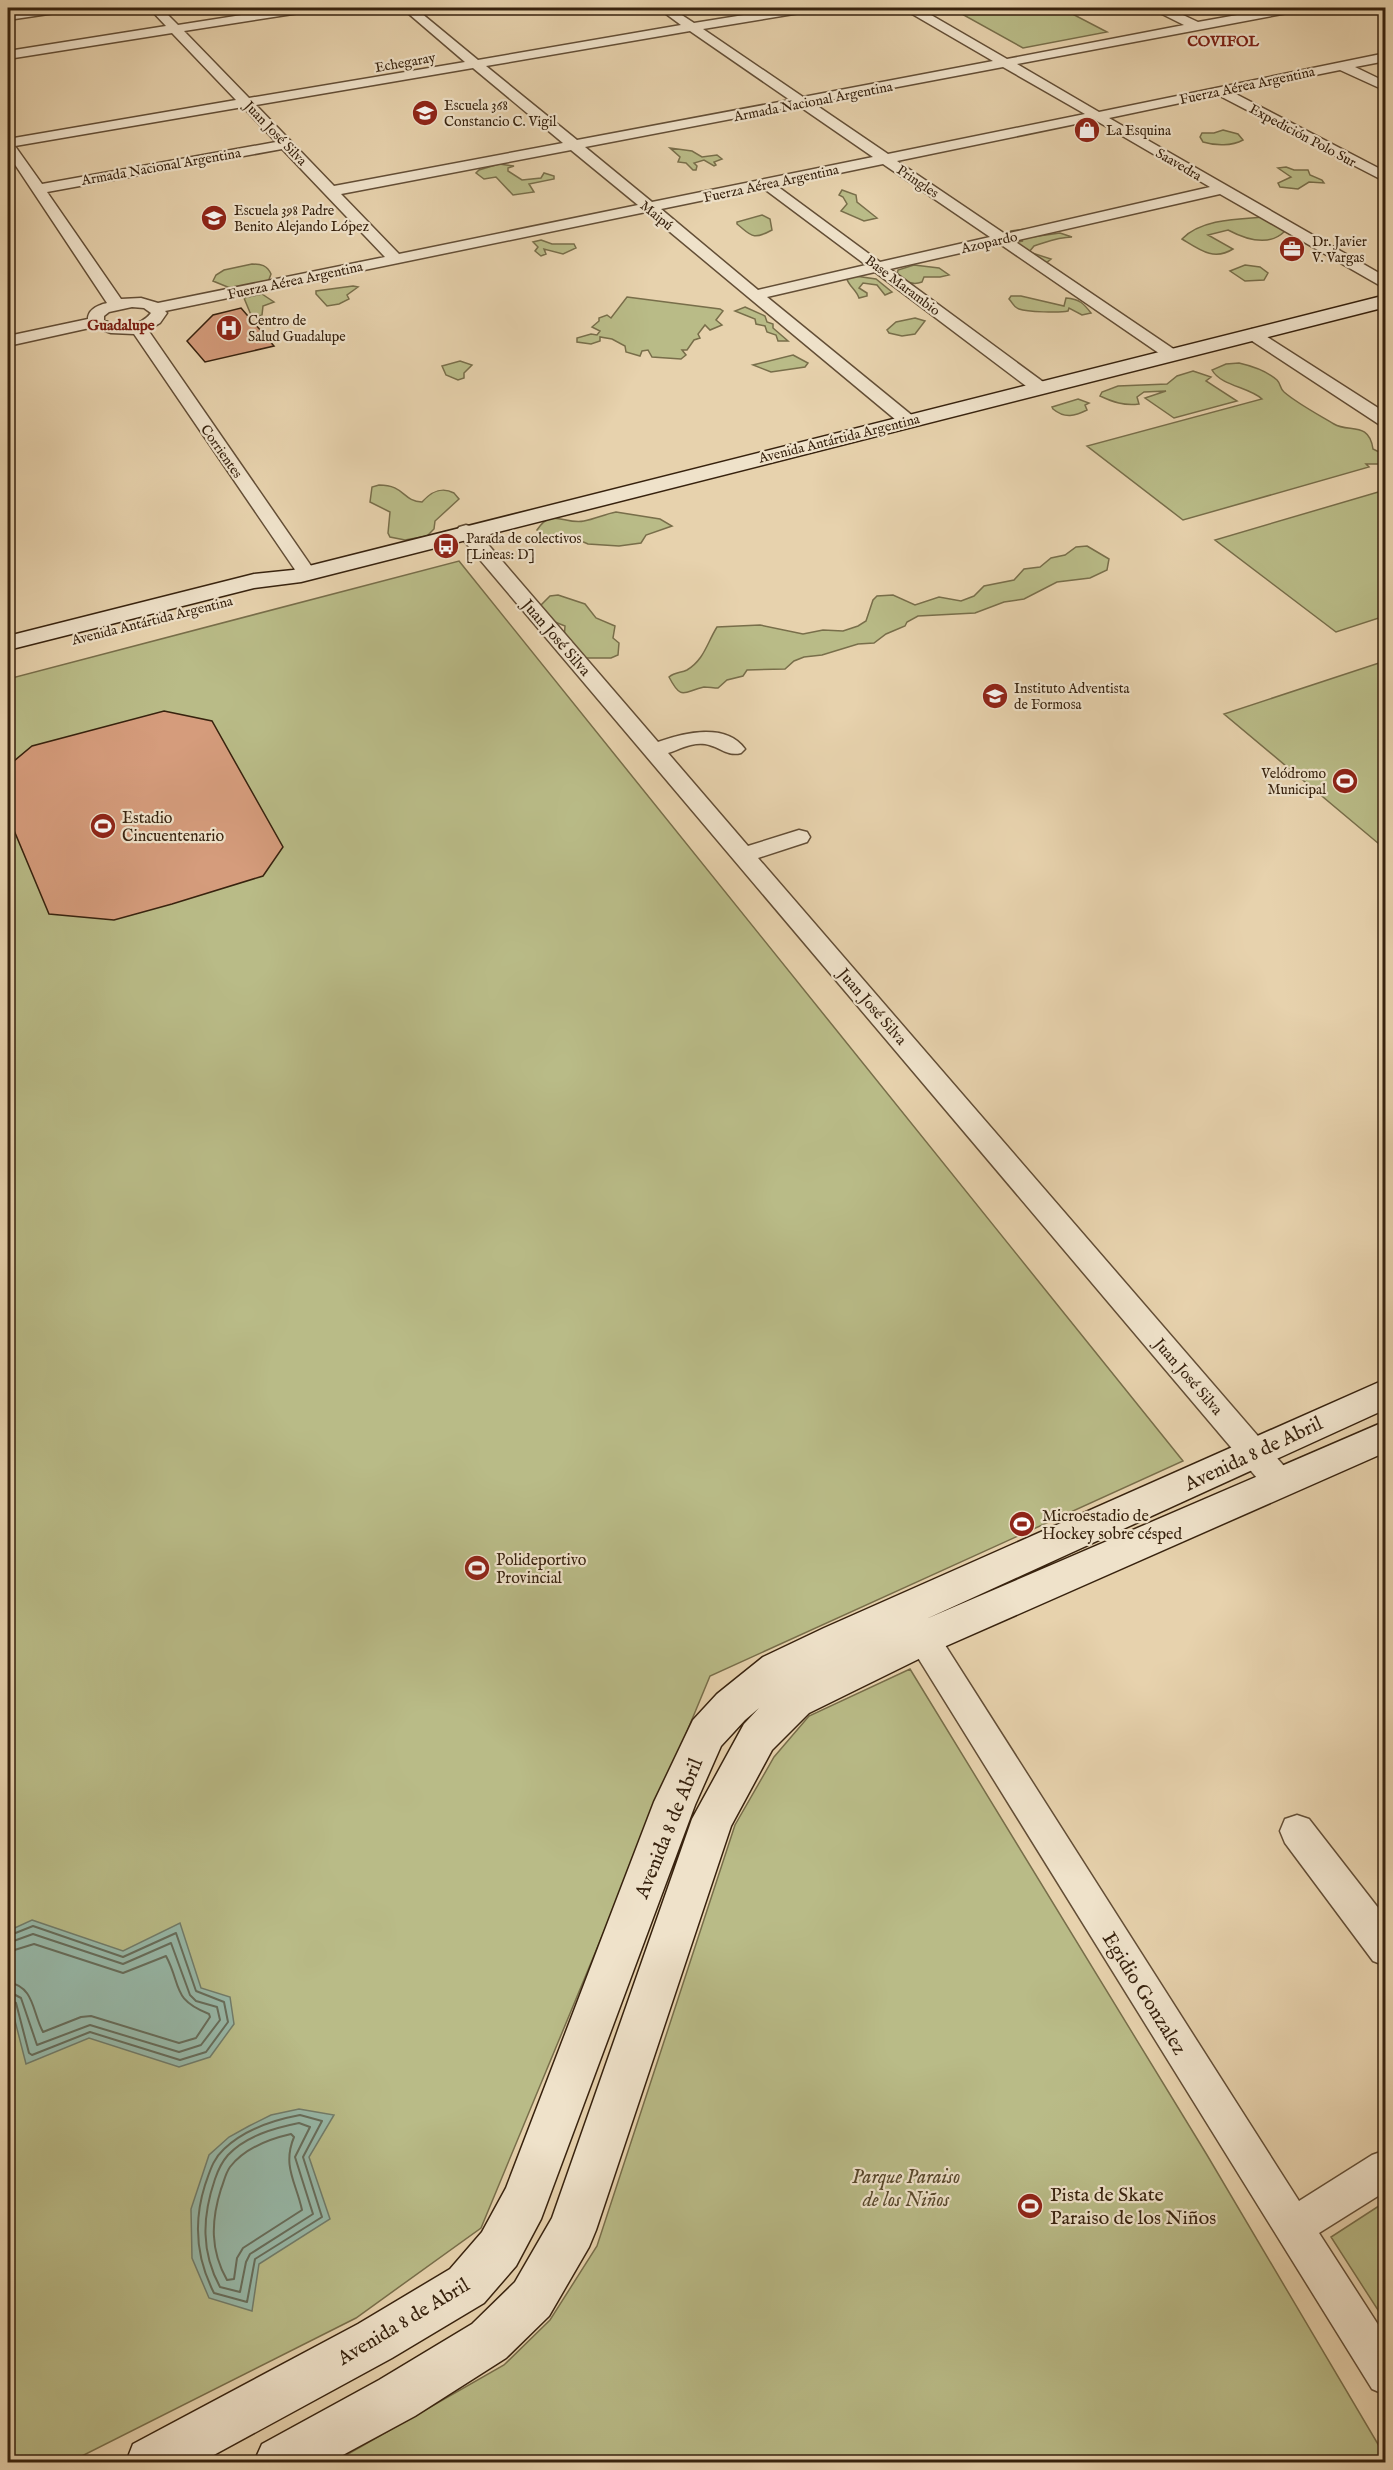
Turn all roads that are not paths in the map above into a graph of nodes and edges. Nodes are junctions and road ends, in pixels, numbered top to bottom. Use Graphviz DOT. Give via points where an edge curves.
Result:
graph roads {
  1 [pos="62,8"];
  2 [pos="155,8"];
  3 [pos="306,8"];
  4 [pos="408,8"];
  5 [pos="664,8"];
  6 [pos="806,8"];
  7 [pos="911,8"];
  8 [pos="1160,8"];
  9 [pos="1293,8"];
  10 [pos="8,16"];
  11 [pos="1196,26"];
  12 [pos="693,27"];
  13 [pos="175,28"];
  14 [pos="8,55"];
  15 [pos="1386,57"];
  16 [pos="1006,63"];
  17 [pos="477,64"];
  18 [pos="1342,66"];
  19 [pos="1386,87"];
  20 [pos="1220,91"];
  21 [pos="804,103"];
  22 [pos="247,104"];
  23 [pos="1097,116"];
  24 [pos="8,144"];
  25 [pos="286,144"];
  26 [pos="574,146"];
  27 [pos="886,159"];
  28 [pos="1386,178"];
  29 [pos="766,184"];
  30 [pos="37,189"];
  31 [pos="1222,189"];
  32 [pos="332,191"];
  33 [pos="649,208"];
  34 [pos="1002,239"];
  35 [pos="396,259"];
  36 [pos="879,267"];
  37 [pos="1386,284"];
  38 [pos="755,295"];
  39 [pos="1386,301"];
  40 [pos="116,304"];
  41 [pos="156,308"];
  42 [pos="96,322"];
  43 [pos="138,328"];
  44 [pos="1252,334"];
  45 [pos="8,341"];
  46 [pos="1172,354"];
  47 [pos="1040,388"];
  48 [pos="908,421"];
  49 [pos="1386,421"];
  50 [pos="466,531"];
  51 [pos="300,575"];
  52 [pos="8,643"];
  53 [pos="8,657"];
  54 [pos="734,749"];
  55 [pos="654,751"];
  56 [pos="799,837"];
  57 [pos="743,855"];
  58 [pos="1386,1393"];
  59 [pos="1386,1436"];
  60 [pos="1267,1468"];
  61 [pos="914,1624"];
  62 [pos="1297,1831"];
  63 [pos="1386,1948"];
  64 [pos="1386,2169"];
  65 [pos="1292,2228"];
  66 [pos="1386,2375"];
  67 [pos="151,2463"];
  68 [pos="280,2463"];
  1 -- 10 [label="street"];
  2 -- 13 [label="street, Juan José Silva"];
  3 -- 13 [label="street"];
  4 -- 17 [label="street, Maipú"];
  5 -- 12 [label="street, Pringles"];
  6 -- 12 [label="street, Echegaray"];
  7 -- 16 [label="street, Saavedra"];
  8 -- 11 [label="street"];
  9 -- 11 [label="street, Armada Nacional Argentina"];
  11 -- 16 [label="street, Armada Nacional Argentina"];
  12 -- 17 [label="street, Echegaray"];
  12 -- 21 [label="street, Pringles"];
  13 -- 14 [label="street"];
  13 -- 22 [label="street, Juan José Silva"];
  15 -- 18 [label="street, Fuerza Aérea Argentina"];
  16 -- 21 [label="street, Armada Nacional Argentina"];
  16 -- 23 [label="street, Saavedra"];
  17 -- 22 [label="street, Echegaray"];
  17 -- 26 [label="street, Maipú"];
  18 -- 19 [label="street"];
  18 -- 20 [label="street, Fuerza Aérea Argentina"];
  20 -- 23 [label="street, Fuerza Aérea Argentina"];
  20 -- 28 [label="street, Expedición Polo Sur"];
  21 -- 26 [label="street, Armada Nacional Argentina"];
  21 -- 27 [label="street, Pringles"];
  22 -- 24 [label="street, Echegaray"];
  22 -- 25 [label="street, Juan José Silva"];
  23 -- 27 [label="street, Fuerza Aérea Argentina"];
  23 -- 31 [label="street, Saavedra"];
  24 -- 30 [label="street"];
  25 -- 30 [label="street, Armada Nacional Argentina"];
  25 -- 32 [label="street, Juan José Silva"];
  26 -- 32 [label="street, Armada Nacional Argentina"];
  26 -- 33 [label="street, Maipú"];
  27 -- 29 [label="street, Fuerza Aérea Argentina"];
  27 -- 34 [label="street, Pringles"];
  29 -- 33 [label="street, Fuerza Aérea Argentina"];
  29 -- 36 [label="street, Base Marambio"];
  30 -- 40 [label="street"];
  31 -- 34 [label="street, Azopardo"];
  31 -- 37 [label="street, Saavedra"];
  32 -- 35 [label="street, Juan José Silva"];
  33 -- 35 [label="street, Fuerza Aérea Argentina"];
  33 -- 38 [label="street, Maipú"];
  34 -- 36 [label="street, Azopardo"];
  34 -- 46 [label="street, Pringles"];
  35 -- 41 [label="street, Fuerza Aérea Argentina"];
  36 -- 38 [label="street, Azopardo"];
  36 -- 47 [label="street, Base Marambio"];
  38 -- 48 [label="street, Maipú"];
  39 -- 44 [label="main road, Avenida Antártida Argentina"];
  40 -- 41 [label="street, Fuerza Aérea Argentina" via="140,302"];
  40 -- 42 [label="street" via="96,315"];
  41 -- 43 [label="street" via="156,319"];
  42 -- 43 [label="street" via="112,329"];
  42 -- 45 [label="street"];
  43 -- 51 [label="street, Corrientes"];
  44 -- 46 [label="main road, Avenida Antártida Argentina"];
  44 -- 49 [label="street"];
  46 -- 47 [label="main road, Avenida Antártida Argentina"];
  47 -- 48 [label="main road, Avenida Antártida Argentina"];
  48 -- 50 [label="main road, Avenida Antártida Argentina"];
  50 -- 51 [label="main road, Avenida Antártida Argentina"];
  50 -- 55 [label="street, Juan José Silva"];
  51 -- 52 [label="main road, Avenida Antártida Argentina" via="254,581"];
  51 -- 53 [label="main road, Avenida Antártida Argentina" via="263,592"];
  54 -- 55 [label="street" via="715,738 698,736"];
  55 -- 57 [label="street, Juan José Silva"];
  56 -- 57 [label="street"];
  57 -- 60 [label="street, Juan José Silva"];
  58 -- 60 [label="main road, Avenida 8 de Abril"];
  59 -- 60 [label="main road, Avenida 8 de Abril"];
  60 -- 61 [label="main road, Avenida 8 de Abril"];
  61 -- 65 [label="street, Egidio Gonzalez"];
  61 -- 67 [label="main road, Avenida 8 de Abril" via="777,1670 731,1707 707,1733 675,1802 524,2202 499,2249 467,2286 375,2341"];
  61 -- 68 [label="main road, Avenida 8 de Abril" via="795,1700 758,1737 713,1820 572,2230 532,2299 489,2341 398,2398"];
  62 -- 63 [label="street"];
  64 -- 65 [label="street"];
  65 -- 66 [label="street, Egidio Gonzalez"];
}
